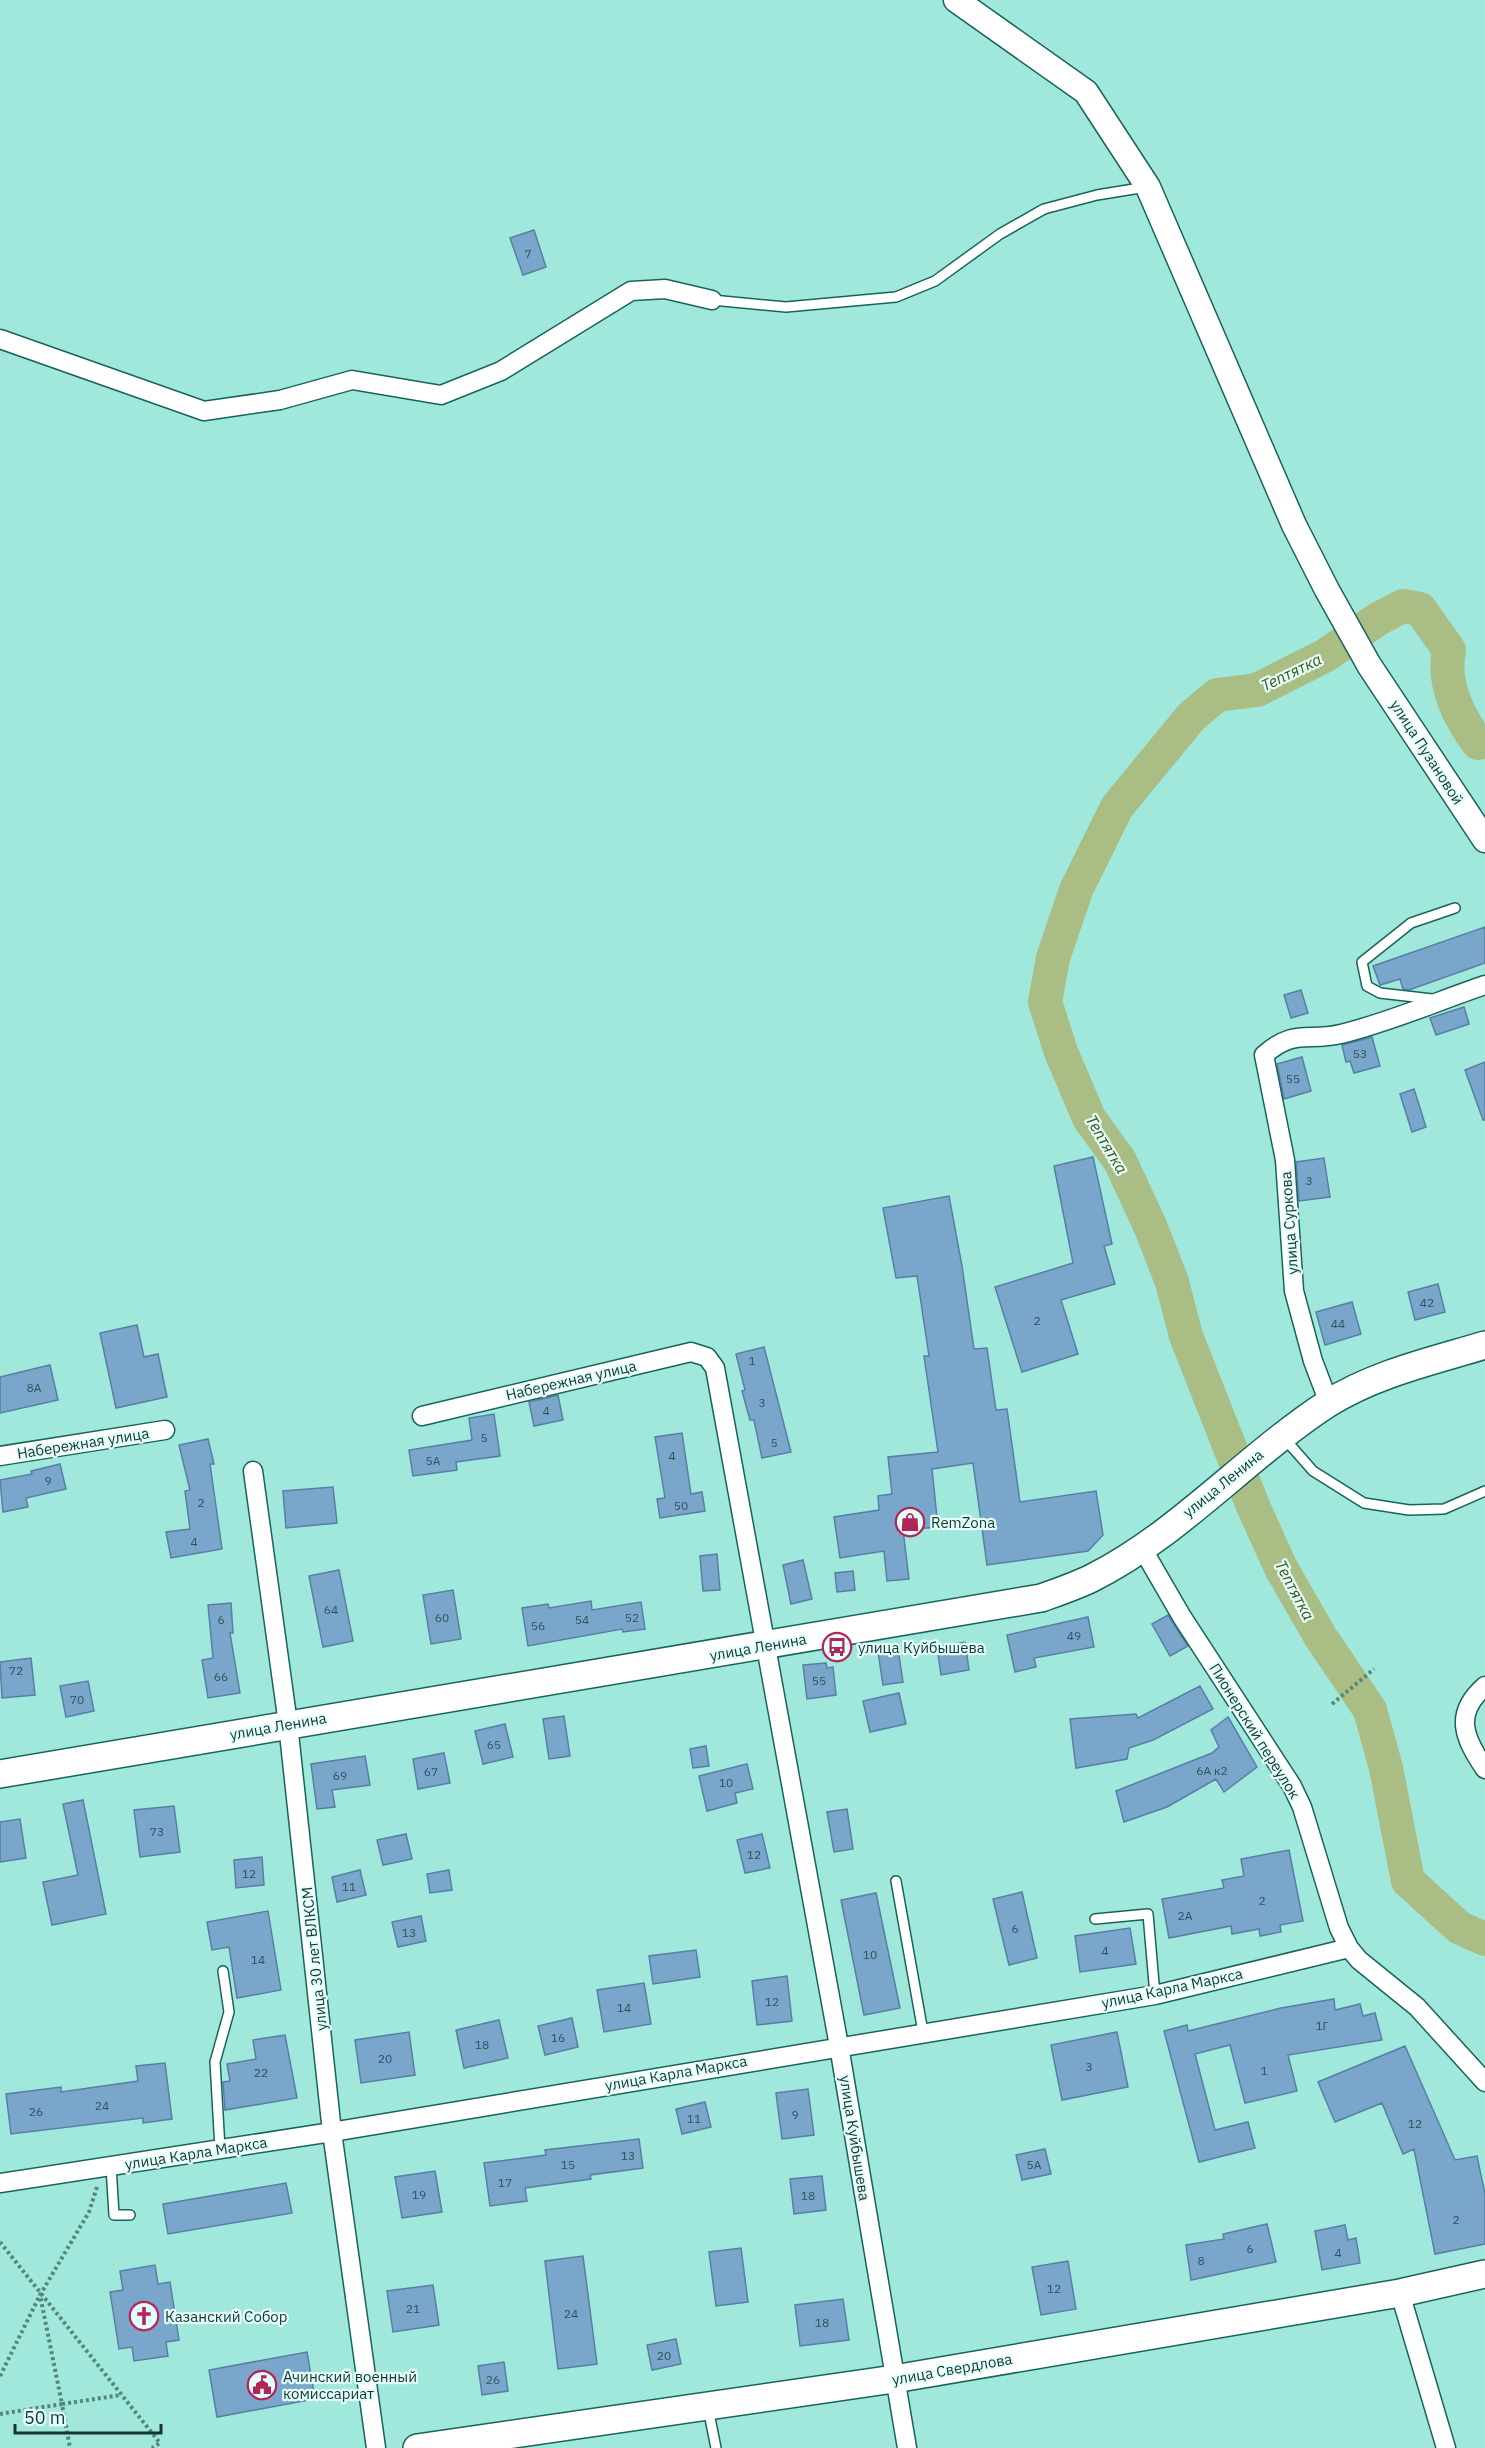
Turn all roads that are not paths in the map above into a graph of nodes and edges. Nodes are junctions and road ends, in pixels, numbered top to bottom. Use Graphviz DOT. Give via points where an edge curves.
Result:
graph roads {
  1 [pos="956,0"];
  2 [pos="1148,187"];
  3 [pos="712,300"];
  4 [pos="0,339"];
  5 [pos="1485,840"];
  6 [pos="1455,908"];
  7 [pos="1485,985"];
  8 [pos="1440,1000"];
  9 [pos="1485,1345"];
  10 [pos="715,1368"];
  11 [pos="1329,1403"];
  12 [pos="422,1416"];
  13 [pos="165,1430"];
  14 [pos="1276,1440"];
  15 [pos="0,1456"];
  16 [pos="253,1471"];
  17 [pos="1485,1491"];
  18 [pos="1142,1548"];
  19 [pos="768,1646"];
  20 [pos="1479,1692"];
  21 [pos="288,1724"];
  22 [pos="1485,1769"];
  23 [pos="0,1774"];
  24 [pos="896,1881"];
  25 [pos="1095,1919"];
  26 [pos="1348,1948"];
  27 [pos="223,1971"];
  28 [pos="1155,1995"];
  29 [pos="923,2032"];
  30 [pos="839,2046"];
  31 [pos="1485,2082"];
  32 [pos="333,2132"];
  33 [pos="220,2149"];
  34 [pos="104,2167"];
  35 [pos="0,2183"];
  36 [pos="130,2215"];
  37 [pos="1485,2274"];
  38 [pos="1400,2293"];
  39 [pos="894,2379"];
  40 [pos="708,2406"];
  41 [pos="376,2448"];
  42 [pos="417,2448"];
  43 [pos="716,2448"];
  44 [pos="907,2448"];
  45 [pos="1446,2448"];
  1 -- 2 [label="street, улица Пузановой" via="1086,92"];
  2 -- 3 [label="lane" via="1044,209 999,234 935,281 896,297 786,307"];
  2 -- 5 [label="street, улица Пузановой" via="1294,525 1327,590 1369,665"];
  3 -- 4 [label="street" via="665,289 631,291 501,371 441,394 352,380 280,400 204,411"];
  6 -- 8 [label="lane" via="1411,923 1362,962 1367,986 1380,993"];
  7 -- 8 [label="street"];
  8 -- 11 [label="street, улица Суркова" via="1340,1035 1291,1037 1264,1055 1286,1160 1294,1291"];
  9 -- 11 [label="main road, улица Ленина" via="1396,1371"];
  10 -- 12 [label="street, Набережная улица" via="707,1357 691,1352"];
  10 -- 19 [label="street, улица Куйбышева"];
  11 -- 14 [label="main road, улица Ленина"];
  13 -- 15 [label="street, Набережная улица"];
  14 -- 17 [label="lane" via="1313,1472 1364,1503 1410,1510 1444,1509"];
  14 -- 18 [label="main road, улица Ленина"];
  16 -- 21 [label="street, улица 30 лет ВЛКСМ"];
  18 -- 19 [label="main road, улица Ленина" via="1091,1579 1041,1598"];
  18 -- 26 [label="street, Пионерский переулок" via="1292,1786"];
  19 -- 21 [label="main road, улица Ленина"];
  19 -- 30 [label="street, улица Куйбышева"];
  20 -- 22 [label="street" via="1464,1714 1464,1730"];
  21 -- 23 [label="main road, улица Ленина"];
  21 -- 32 [label="street, улица 30 лет ВЛКСМ"];
  24 -- 29 [label="lane"];
  25 -- 28 [label="lane" via="1148,1914"];
  26 -- 28 [label="street, улица Карла Маркса"];
  26 -- 31 [label="street, Пионерский переулок" via="1417,2007"];
  27 -- 33 [label="lane" via="229,2012 215,2062"];
  28 -- 29 [label="street, улица Карла Маркса"];
  29 -- 30 [label="street, улица Карла Маркса"];
  30 -- 32 [label="street, улица Карла Маркса"];
  30 -- 39 [label="street, улица Куйбышева"];
  32 -- 33 [label="street, улица Карла Маркса"];
  32 -- 41 [label="street, улица 30 лет ВЛКСМ"];
  33 -- 34 [label="street, улица Карла Маркса"];
  34 -- 35 [label="street, улица Карла Маркса"];
  34 -- 36 [label="lane" via="114,2215"];
  37 -- 38 [label="main road, улица Свердлова"];
  38 -- 39 [label="main road, улица Свердлова"];
  38 -- 45 [label="street"];
  39 -- 40 [label="main road, улица Свердлова"];
  39 -- 44 [label="street, улица Куйбышева"];
  40 -- 42 [label="main road, улица Свердлова"];
  40 -- 43 [label="lane"];
}
